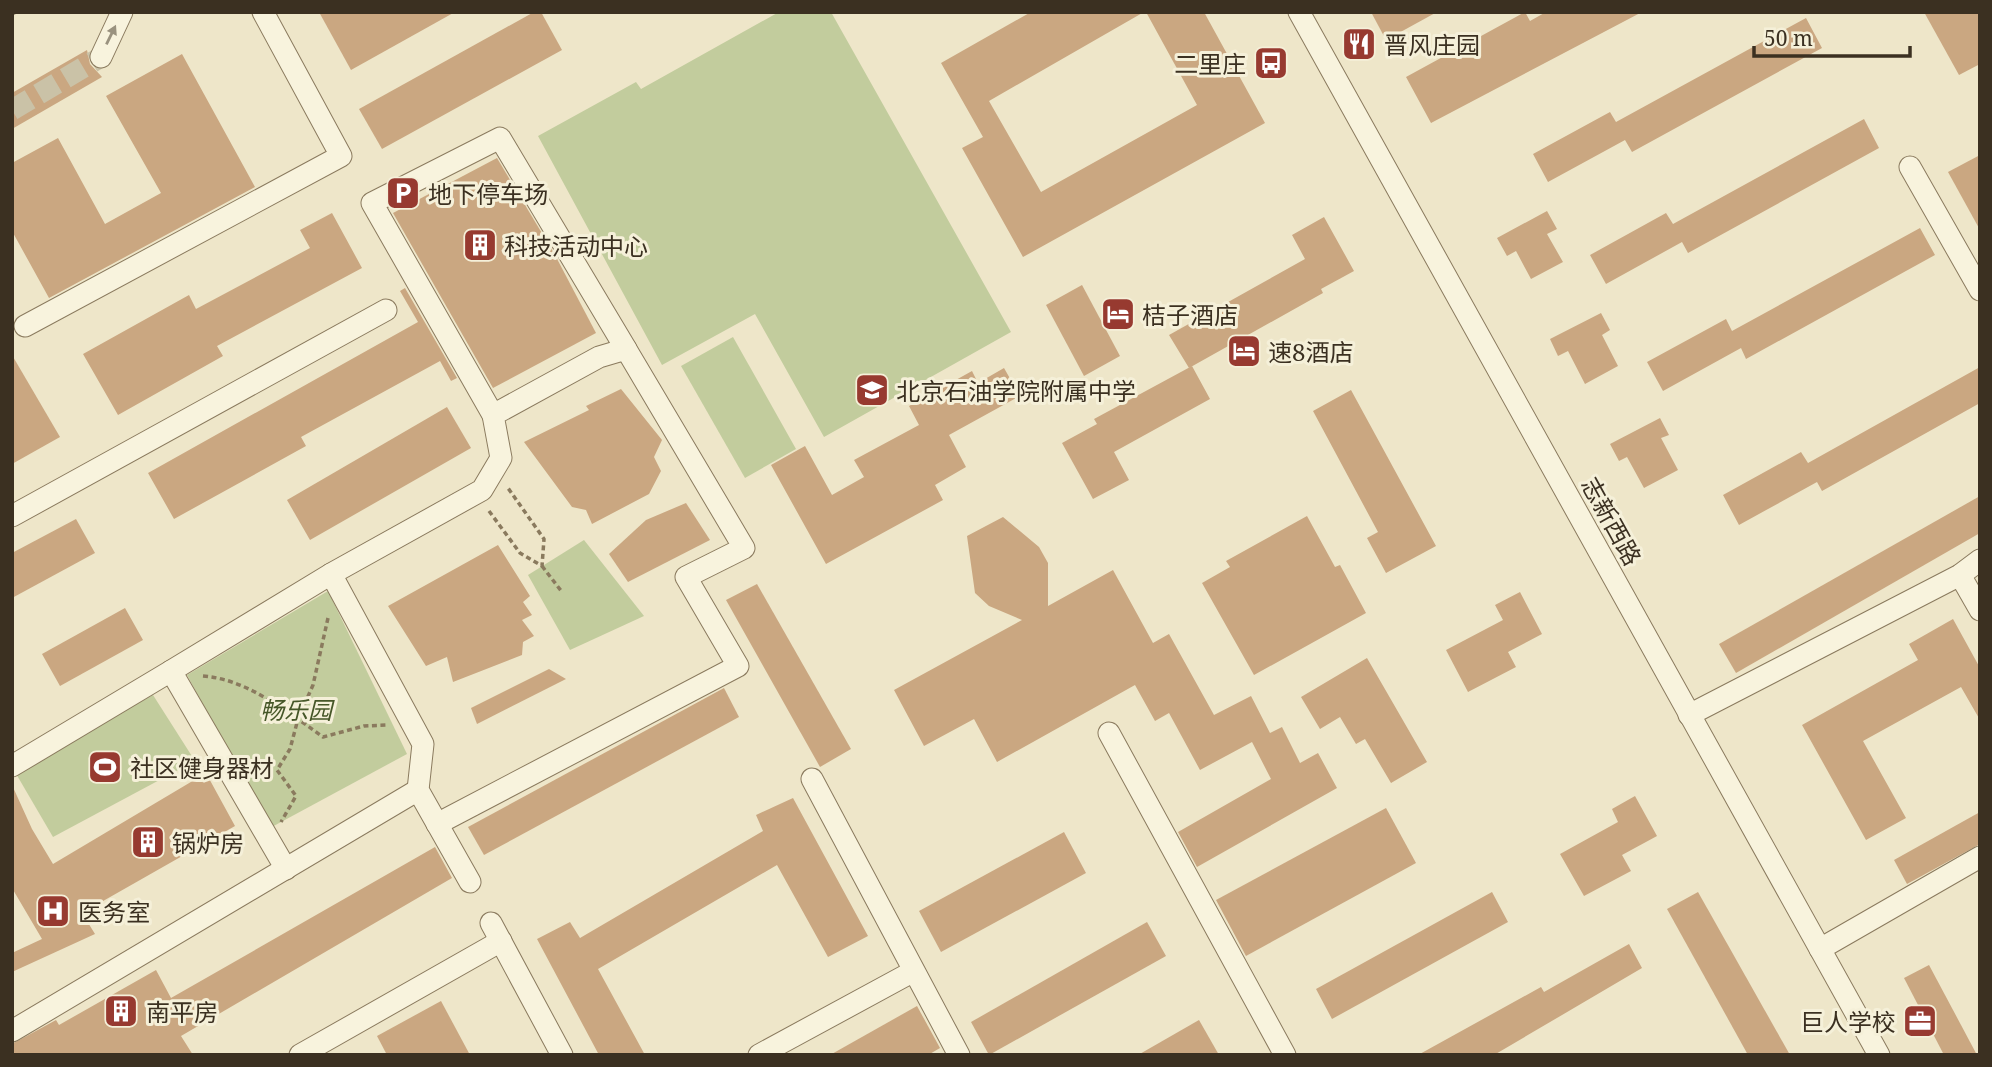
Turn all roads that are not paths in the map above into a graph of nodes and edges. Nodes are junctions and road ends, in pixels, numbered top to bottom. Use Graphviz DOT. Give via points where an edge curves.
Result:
graph roads {
  1 [pos="122,12"];
  2 [pos="263,12"];
  3 [pos="1299,12"];
  4 [pos="101,57"];
  5 [pos="1910,167"];
  6 [pos="1980,290"];
  7 [pos="386,310"];
  8 [pos="25,326"];
  9 [pos="626,349"];
  10 [pos="493,415"];
  11 [pos="12,516"];
  12 [pos="1980,560"];
  13 [pos="331,574"];
  14 [pos="1959,575"];
  15 [pos="1980,610"];
  16 [pos="171,671"];
  17 [pos="1689,715"];
  18 [pos="1109,733"];
  19 [pos="12,766"];
  20 [pos="812,779"];
  21 [pos="418,790"];
  22 [pos="437,824"];
  23 [pos="1980,857"];
  24 [pos="286,869"];
  25 [pos="470,882"];
  26 [pos="1820,948"];
  27 [pos="912,972"];
  28 [pos="13,1028"];
  29 [pos="300,1055"];
  30 [pos="562,1055"];
  31 [pos="759,1055"];
  32 [pos="959,1055"];
  33 [pos="1285,1055"];
  34 [pos="1879,1055"];
  4 -- 1 [label="street, one-way"];
  2 -- 8 [label="street" via="341,156"];
  3 -- 17 [label="street, 志新西路"];
  5 -- 6 [label="street"];
  7 -- 11 [label="street"];
  9 -- 10 [label="street" via="599,356"];
  9 -- 10 [label="street" via="500,138 372,203"];
  9 -- 22 [label="street" via="744,548 686,577 738,666"];
  10 -- 13 [label="street" via="501,458 482,490"];
  12 -- 14 [label="street"];
  13 -- 16 [label="street"];
  13 -- 21 [label="street" via="423,744"];
  14 -- 15 [label="street"];
  14 -- 17 [label="street"];
  16 -- 19 [label="street"];
  16 -- 24 [label="street"];
  17 -- 26 [label="street, 志新西路"];
  18 -- 33 [label="street"];
  20 -- 27 [label="street"];
  21 -- 22 [label="street"];
  21 -- 24 [label="street"];
  22 -- 25 [label="street"];
  23 -- 26 [label="street"];
  24 -- 28 [label="street"];
  26 -- 34 [label="street, 志新西路"];
  27 -- 31 [label="street"];
  27 -- 32 [label="street"];
  29 -- 30 [label="street" via="496,932"];
}
